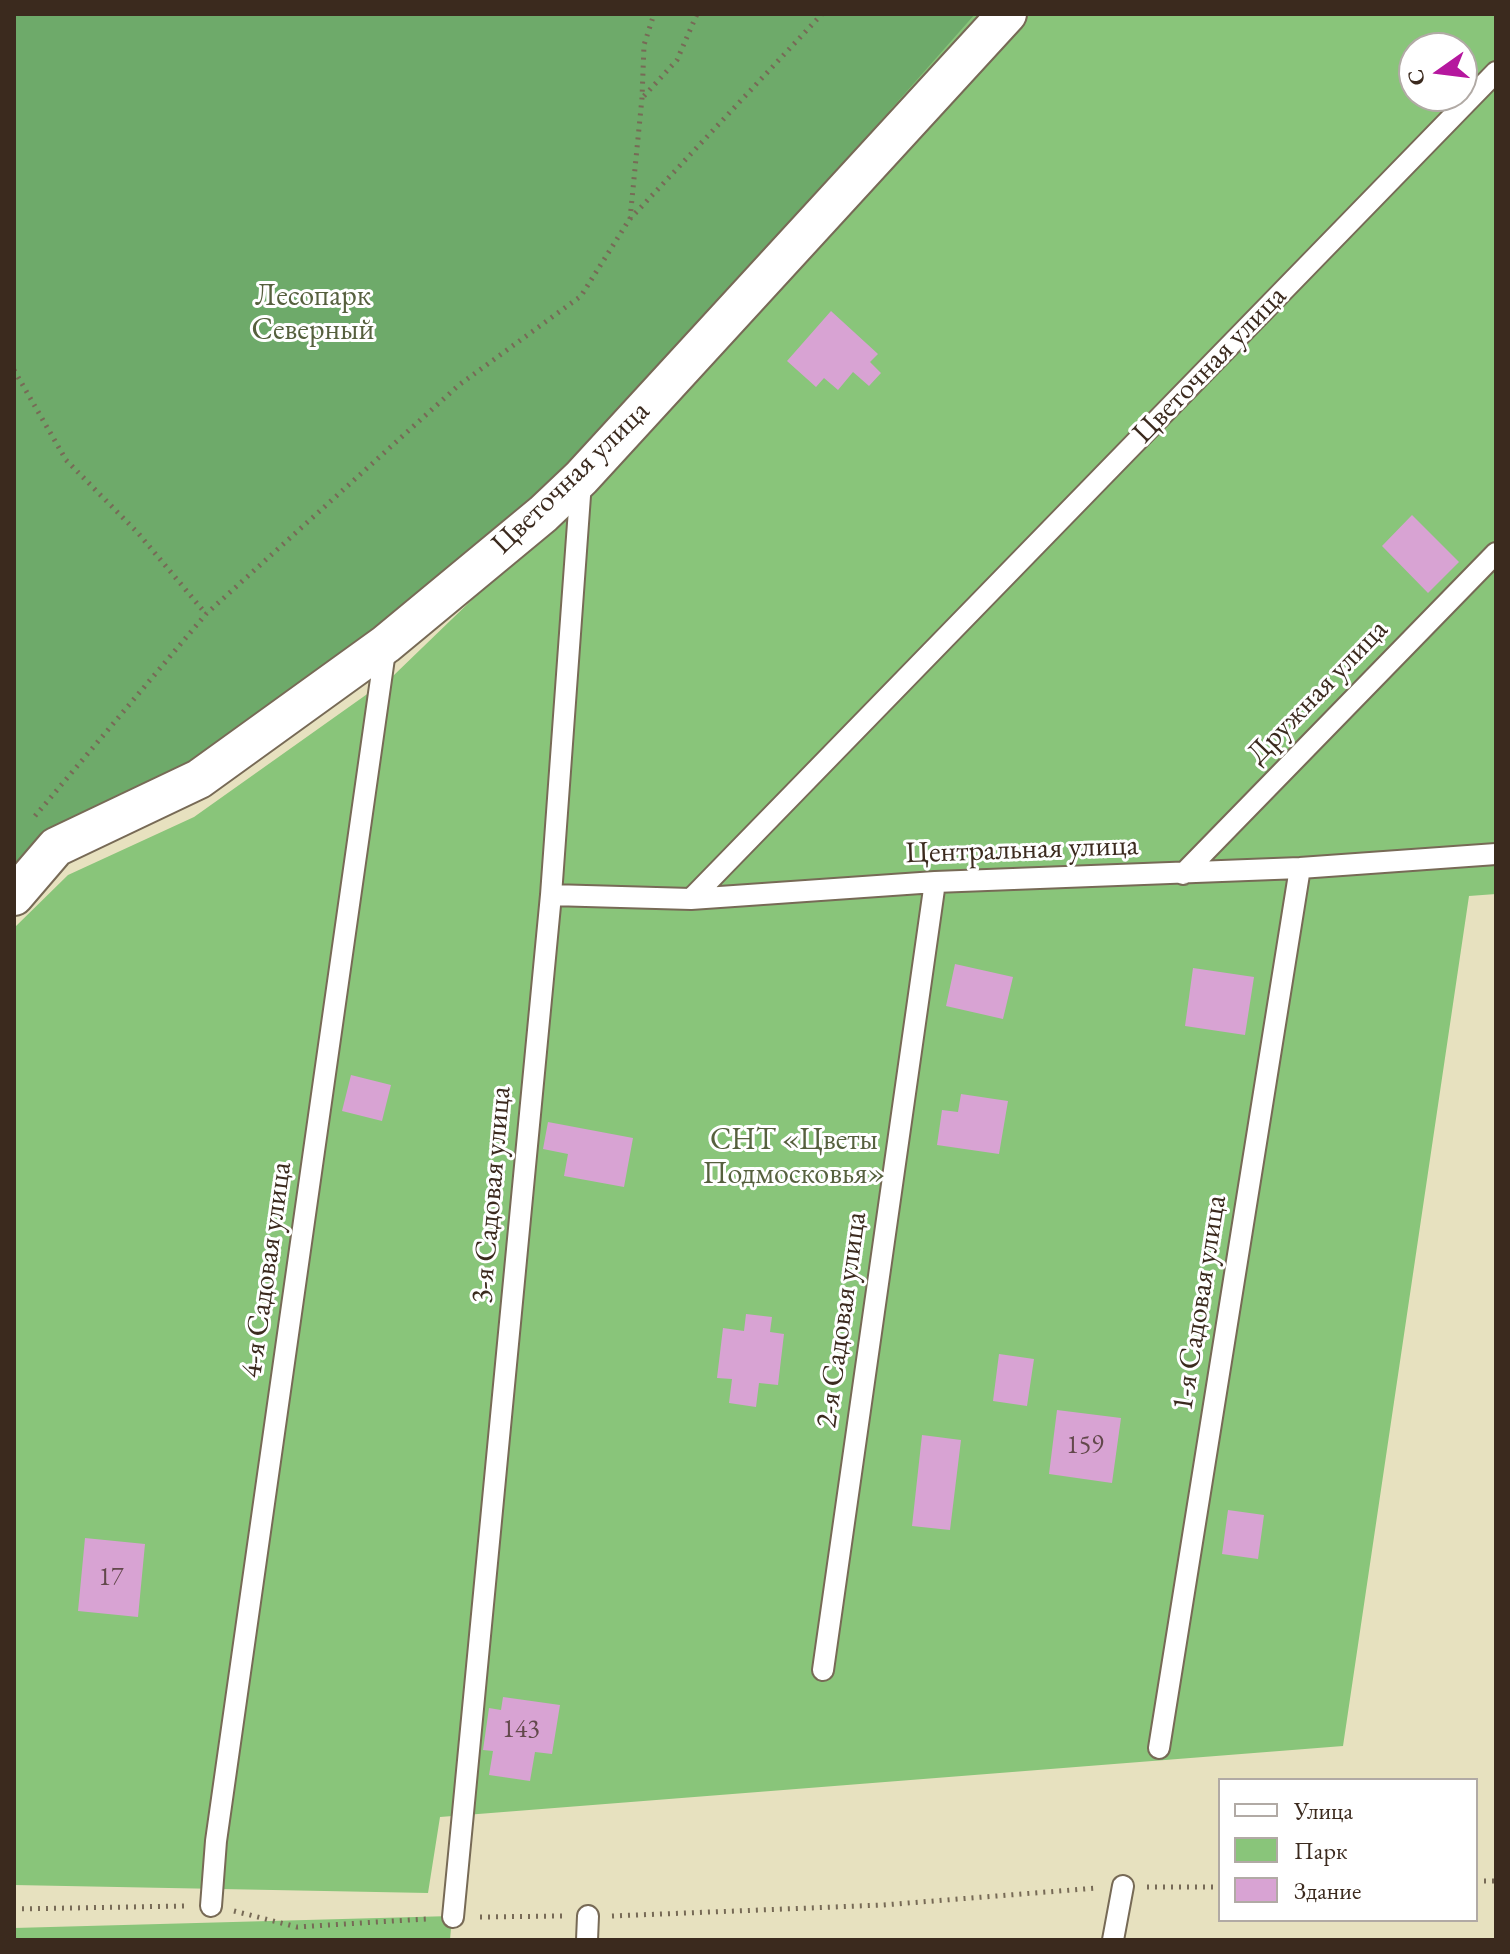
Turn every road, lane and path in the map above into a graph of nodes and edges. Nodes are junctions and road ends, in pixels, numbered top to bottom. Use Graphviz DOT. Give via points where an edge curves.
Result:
graph roads {
  1 [pos="654,14"];
  2 [pos="697,14"];
  3 [pos="822,14"];
  4 [pos="1007,14"];
  5 [pos="1496,72"];
  6 [pos="642,98"];
  7 [pos="629,220"];
  8 [pos="14,370"];
  9 [pos="581,478"];
  10 [pos="1496,553"];
  11 [pos="206,614"];
  12 [pos="386,644"];
  13 [pos="44,834"];
  14 [pos="1496,854"];
  15 [pos="1300,868"];
  16 [pos="1183,874"];
  17 [pos="935,882"];
  18 [pos="551,895"];
  19 [pos="14,896"];
  20 [pos="691,899"];
  21 [pos="823,1670"];
  22 [pos="1159,1748"];
  23 [pos="1123,1886"];
  24 [pos="211,1906"];
  25 [pos="588,1916"];
  26 [pos="453,1917"];
  27 [pos="587,1940"];
  28 [pos="1113,1940"];
  1 -- 6 [label="path" via="644,45"];
  2 -- 6 [label="path" via="677,60"];
  3 -- 7 [label="path"];
  4 -- 9 [label="street, Цветочная улица"];
  5 -- 20 [label="lane, Цветочная улица"];
  6 -- 7 [label="path"];
  7 -- 11 [label="path" via="581,296 459,385"];
  8 -- 11 [label="path" via="66,460 138,533"];
  9 -- 12 [label="street, Цветочная улица"];
  9 -- 18 [label="lane, 3-я Садовая улица"];
  10 -- 16 [label="lane, Дружная улица"];
  11 -- 13 [label="path"];
  12 -- 13 [label="street, Цветочная улица" via="199,779"];
  12 -- 24 [label="lane, 4-я Садовая улица"];
  13 -- 19 [label="street"];
  14 -- 15 [label="lane, Центральная улица"];
  15 -- 16 [label="lane, Центральная улица"];
  15 -- 22 [label="lane, 1-я Садовая улица"];
  16 -- 17 [label="lane, Центральная улица"];
  17 -- 20 [label="lane, Центральная улица"];
  17 -- 21 [label="lane, 2-я Садовая улица"];
  18 -- 20 [label="lane, Центральная улица"];
  18 -- 26 [label="lane, 3-я Садовая улица"];
  23 -- 28 [label="lane"];
  25 -- 27 [label="lane"];
}
